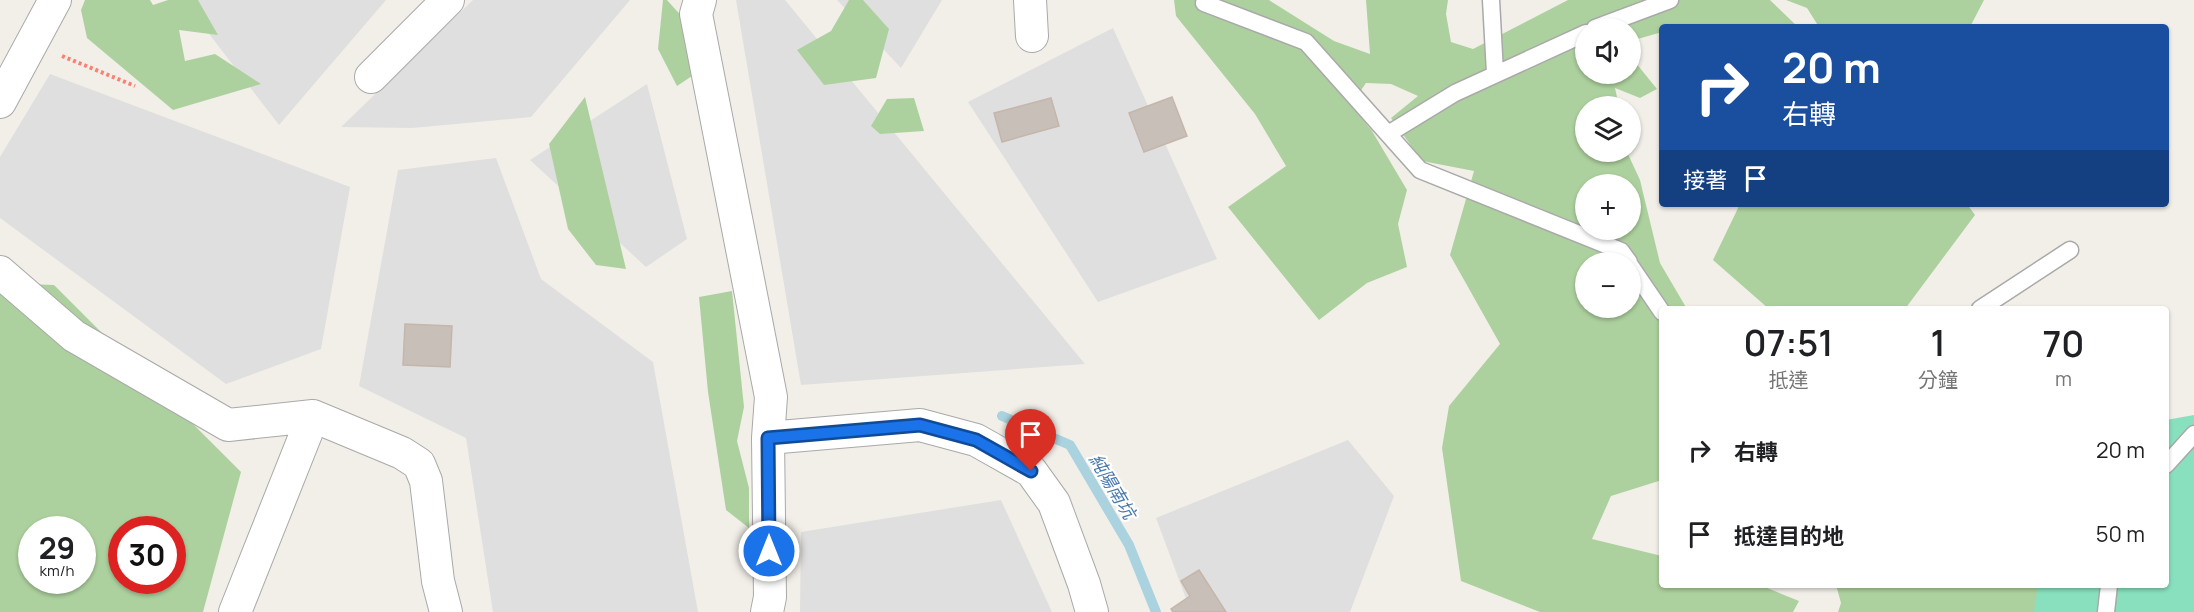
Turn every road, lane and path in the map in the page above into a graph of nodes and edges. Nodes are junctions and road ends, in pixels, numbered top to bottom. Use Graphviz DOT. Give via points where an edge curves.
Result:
graph roads {
  1 [pos="55,0"];
  2 [pos="448,0"];
  3 [pos="700,0"];
  4 [pos="1030,0"];
  5 [pos="1491,0"];
  6 [pos="1670,0"];
  7 [pos="1204,3"];
  8 [pos="1622,18"];
  9 [pos="1032,36"];
  10 [pos="1575,38"];
  11 [pos="31,44"];
  12 [pos="1495,73"];
  13 [pos="371,77"];
  14 [pos="135,86"];
  15 [pos="0,102"];
  16 [pos="1388,134"];
  17 [pos="2070,250"];
  18 [pos="1622,252"];
  19 [pos="0,272"];
  20 [pos="1641,280"];
  21 [pos="1985,306"];
  22 [pos="1659,308"];
  23 [pos="314,416"];
  24 [pos="2194,434"];
  25 [pos="768,438"];
  26 [pos="2169,462"];
  27 [pos="2109,588"];
  28 [pos="235,612"];
  29 [pos="446,612"];
  30 [pos="767,612"];
  31 [pos="1092,612"];
  32 [pos="2106,612"];
  1 -- 11 [label="street"];
  2 -- 13 [label="street"];
  3 -- 25 [label="street" via="696,14 771,397"];
  4 -- 9 [label="street"];
  5 -- 12 [label="lane"];
  6 -- 8 [label="lane"];
  7 -- 16 [label="lane" via="1306,42"];
  10 -- 12 [label="lane"];
  11 -- 14 [label="path"];
  11 -- 15 [label="street"];
  12 -- 16 [label="lane"];
  16 -- 18 [label="lane" via="1419,170"];
  17 -- 21 [label="lane"];
  19 -- 23 [label="street" via="74,336 228,425"];
  20 -- 22 [label="lane"];
  23 -- 28 [label="street"];
  23 -- 29 [label="street" via="419,464 426,480 438,581"];
  24 -- 26 [label="lane"];
  25 -- 30 [label="street"];
  25 -- 31 [label="street" via="920,425 976,440 1031,471 1054,503"];
  27 -- 32 [label="lane"];
}
